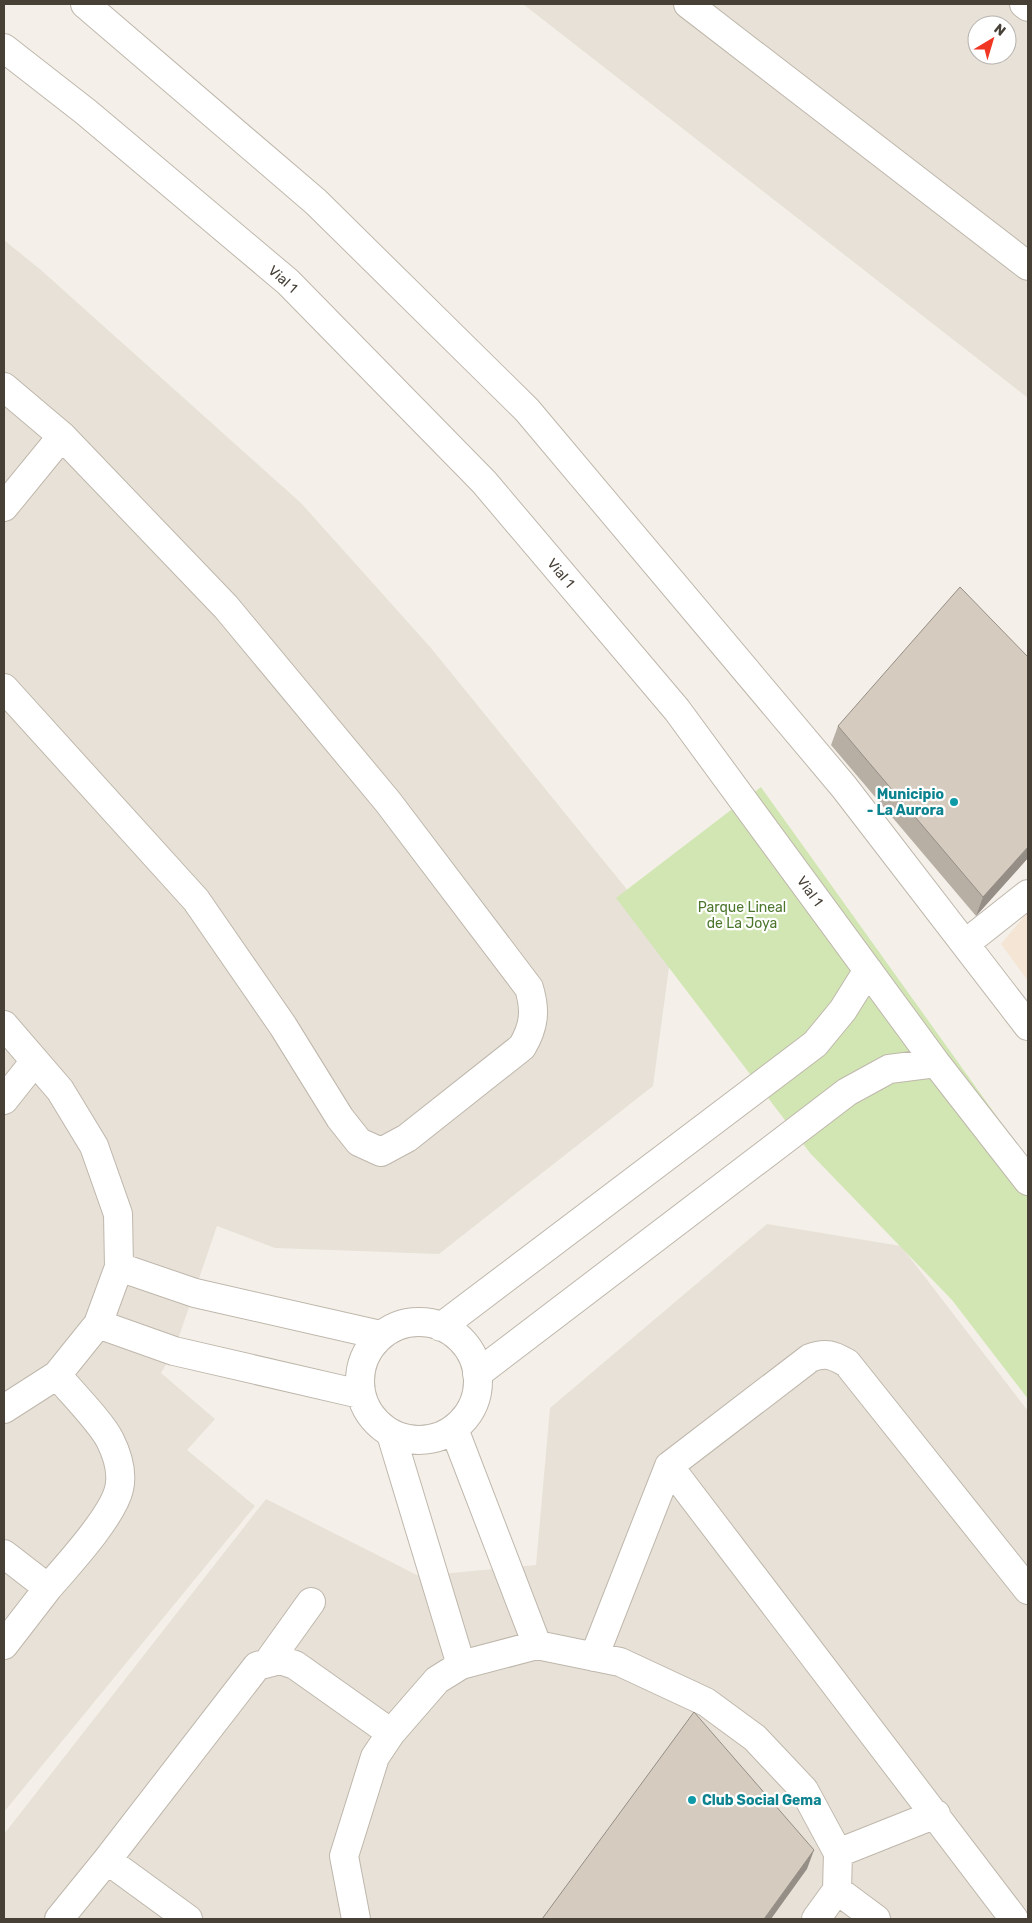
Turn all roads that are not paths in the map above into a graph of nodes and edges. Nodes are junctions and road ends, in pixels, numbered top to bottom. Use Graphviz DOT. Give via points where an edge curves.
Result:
graph roads {
  1 [pos="85,4"];
  2 [pos="688,4"];
  3 [pos="1024,4"];
  4 [pos="1028,7"];
  5 [pos="4,48"];
  6 [pos="1028,266"];
  7 [pos="4,387"];
  8 [pos="62,436"];
  9 [pos="4,507"];
  10 [pos="4,688"];
  11 [pos="1028,894"];
  12 [pos="966,943"];
  13 [pos="868,970"];
  14 [pos="4,1025"];
  15 [pos="1028,1026"];
  16 [pos="35,1061"];
  17 [pos="936,1063"];
  18 [pos="4,1100"];
  19 [pos="1028,1181"];
  20 [pos="119,1267"];
  21 [pos="98,1324"];
  22 [pos="441,1327"];
  23 [pos="380,1336"];
  24 [pos="477,1374"];
  25 [pos="57,1375"];
  26 [pos="360,1394"];
  27 [pos="4,1409"];
  28 [pos="454,1429"];
  29 [pos="391,1434"];
  30 [pos="669,1466"];
  31 [pos="4,1554"];
  32 [pos="48,1588"];
  33 [pos="1028,1590"];
  34 [pos="311,1602"];
  35 [pos="4,1645"];
  36 [pos="537,1645"];
  37 [pos="594,1656"];
  38 [pos="268,1662"];
  39 [pos="461,1665"];
  40 [pos="706,1702"];
  41 [pos="688,1726"];
  42 [pos="392,1733"];
  43 [pos="936,1814"];
  44 [pos="838,1853"];
  45 [pos="107,1860"];
  46 [pos="837,1890"];
  47 [pos="59,1919"];
  48 [pos="188,1919"];
  49 [pos="356,1919"];
  50 [pos="816,1919"];
  51 [pos="876,1919"];
  52 [pos="1014,1919"];
  1 -- 12 [label="street" via="316,202 527,410 844,787"];
  2 -- 6 [label="street"];
  3 -- 4 [label="street"];
  5 -- 13 [label="street, Vial 1" via="86,112 288,282 484,482 677,710"];
  7 -- 8 [label="street"];
  8 -- 9 [label="street"];
  8 -- 10 [label="street" via="226,606 388,802 490,933 529,988 534,1019 522,1047 407,1138 381,1152 359,1142 196,900"];
  11 -- 12 [label="street"];
  12 -- 15 [label="street"];
  13 -- 17 [label="street, Vial 1"];
  13 -- 22 [label="street" via="843,1010 815,1044"];
  14 -- 16 [label="street"];
  16 -- 18 [label="street"];
  16 -- 20 [label="street" via="60,1090 94,1146 118,1214"];
  17 -- 19 [label="street, Vial 1"];
  17 -- 24 [label="street" via="889,1070 847,1092"];
  20 -- 21 [label="street"];
  20 -- 23 [label="street" via="195,1293"];
  21 -- 25 [label="street"];
  21 -- 26 [label="street" via="174,1351"];
  22 -- 23 [label="street" via="416,1322 391,1328"];
  22 -- 24 [label="street" via="459,1338 471,1354"];
  23 -- 26 [label="street" via="371,1345 360,1368"];
  24 -- 28 [label="street" via="476,1394 468,1414"];
  25 -- 27 [label="street"];
  25 -- 32 [label="street" via="110,1439 121,1466 119,1490 107,1512 84,1546"];
  26 -- 29 [label="street" via="371,1417"];
  28 -- 29 [label="street" via="434,1439 412,1440"];
  28 -- 36 [label="street"];
  29 -- 39 [label="street"];
  30 -- 33 [label="street" via="810,1358 834,1355 847,1363"];
  30 -- 37 [label="street"];
  30 -- 43 [label="street"];
  31 -- 32 [label="street"];
  32 -- 35 [label="street"];
  34 -- 38 [label="street"];
  36 -- 37 [label="street"];
  36 -- 39 [label="street"];
  37 -- 40 [label="street" via="620,1662"];
  38 -- 42 [label="street" via="280,1660 295,1665"];
  38 -- 45 [label="street" via="257,1666 248,1675"];
  39 -- 42 [label="street" via="437,1680"];
  40 -- 41 [label="street"];
  40 -- 44 [label="street" via="755,1738 804,1790"];
  42 -- 49 [label="street" via="375,1757 344,1856"];
  43 -- 44 [label="street"];
  43 -- 52 [label="street"];
  44 -- 46 [label="street"];
  45 -- 47 [label="street"];
  45 -- 48 [label="street"];
  46 -- 50 [label="street"];
  46 -- 51 [label="street"];
}
